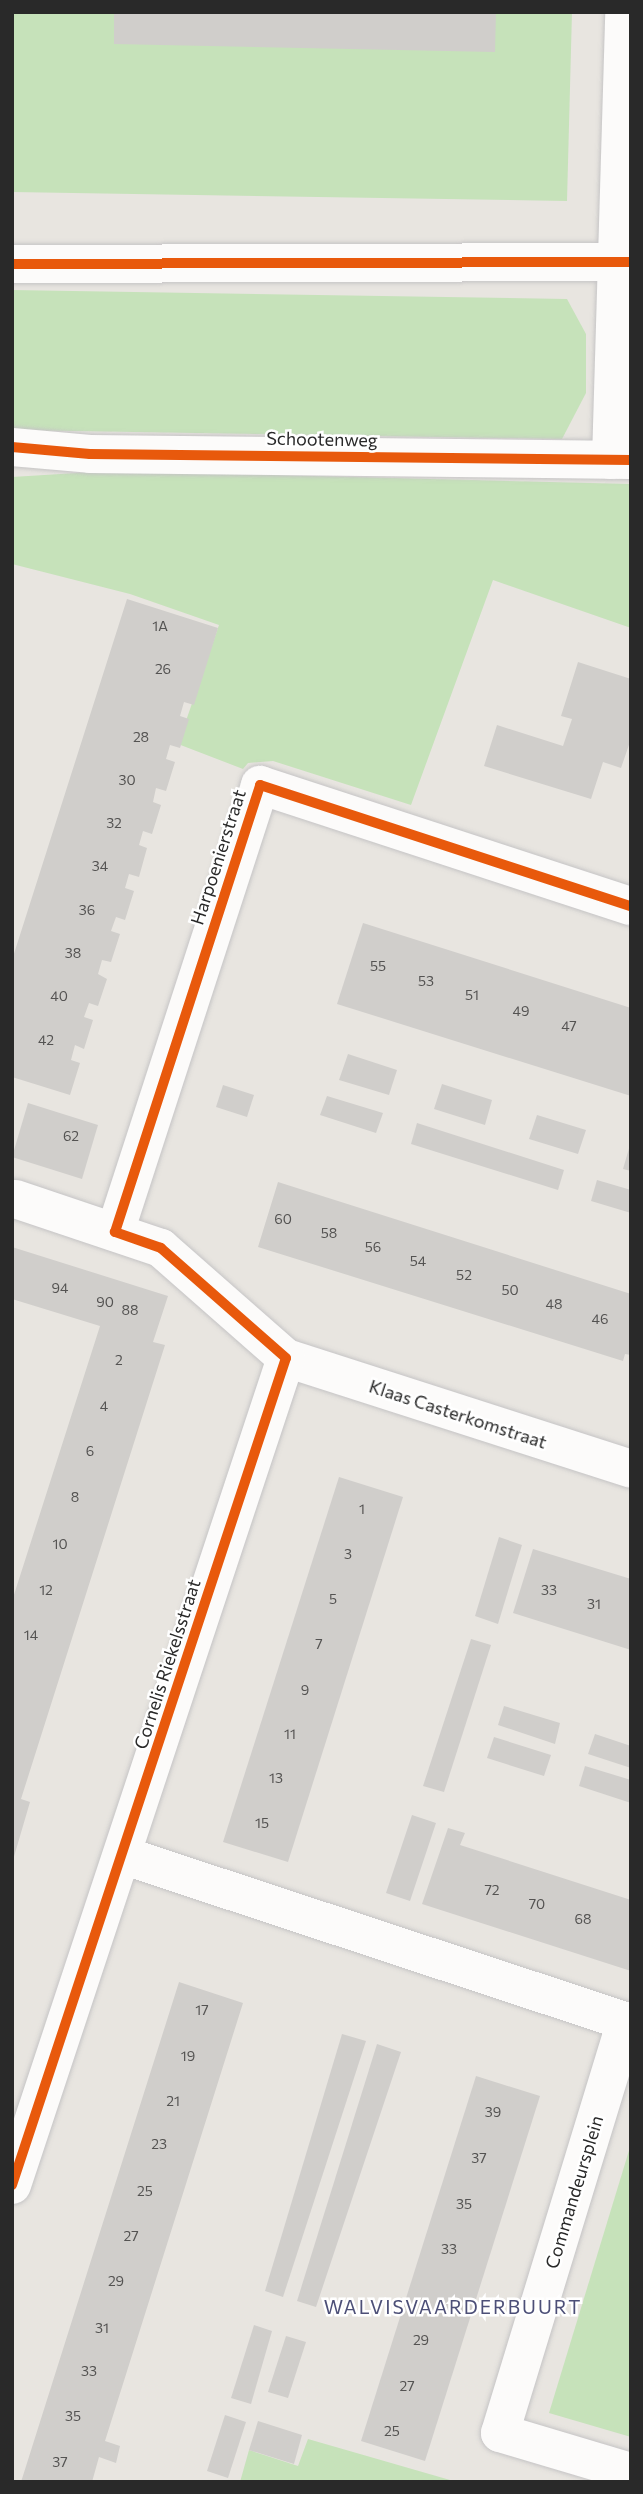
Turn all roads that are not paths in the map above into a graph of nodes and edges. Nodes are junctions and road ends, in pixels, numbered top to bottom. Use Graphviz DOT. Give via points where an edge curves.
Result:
graph roads {
  1 [pos="624,12"];
  2 [pos="625,261"];
  3 [pos="12,264"];
  4 [pos="12,447"];
  5 [pos="621,460"];
  6 [pos="628,894"];
  7 [pos="15,1199"];
  8 [pos="115,1231"];
  9 [pos="286,1358"];
  10 [pos="631,1469"];
  11 [pos="122,1855"];
  12 [pos="628,2022"];
  13 [pos="12,2185"];
  14 [pos="631,2472"];
  1 -- 2 [label="street"];
  2 -- 3 [label="street"];
  2 -- 5 [label="street"];
  4 -- 5 [label="street, Schootenweg" via="90,454"];
  6 -- 8 [label="street, Harpoenierstraat" via="260,785"];
  7 -- 8 [label="street"];
  8 -- 9 [label="street" via="161,1248"];
  9 -- 10 [label="street, Klaas Casterkomstraat"];
  9 -- 11 [label="street, Cornelis Riekelsstraat"];
  11 -- 12 [label="street, Commandeursplein"];
  11 -- 13 [label="street, Cornelis Riekelsstraat"];
  12 -- 14 [label="street, Commandeursplein" via="500,2433"];
}
